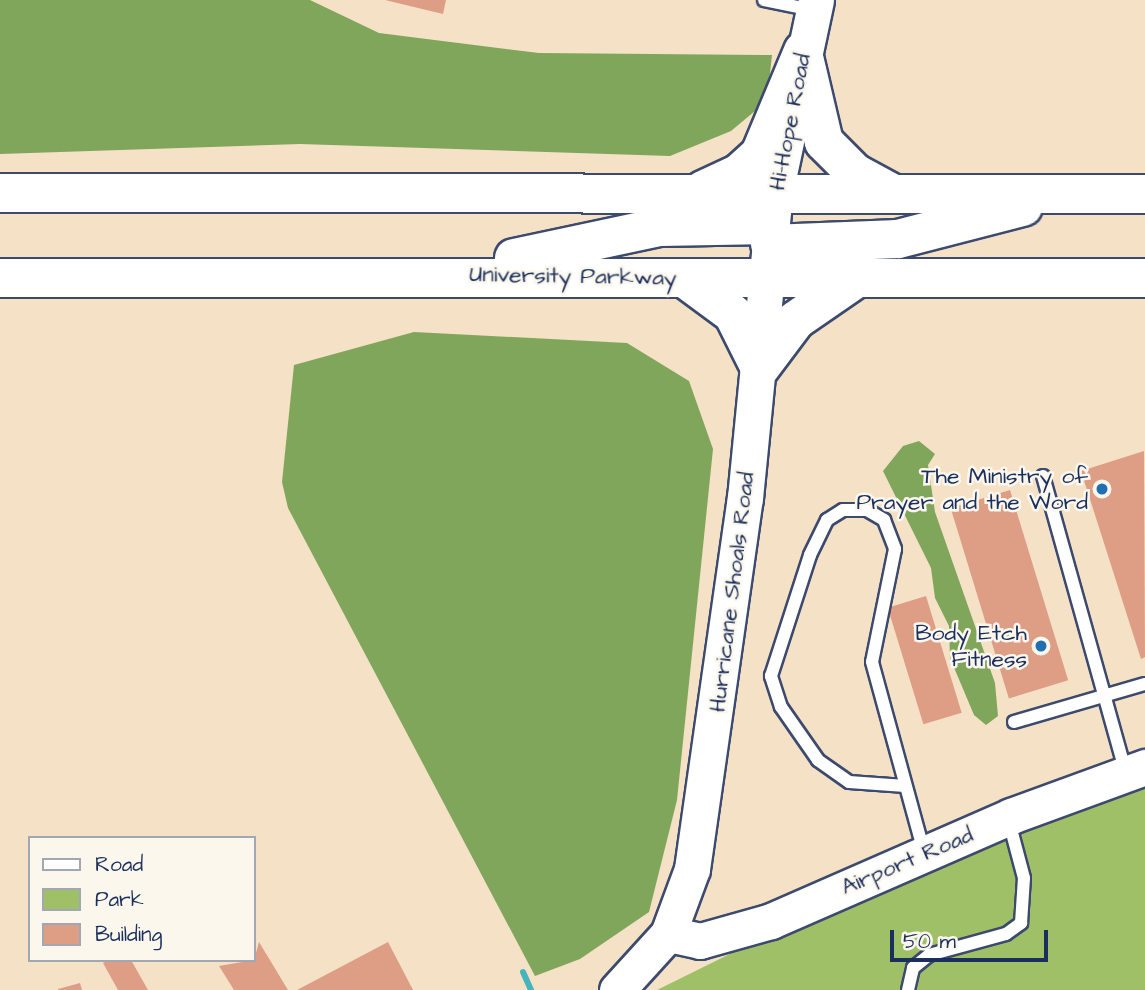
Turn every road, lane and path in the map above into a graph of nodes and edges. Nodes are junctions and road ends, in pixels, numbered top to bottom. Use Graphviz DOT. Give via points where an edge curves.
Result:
graph roads {
  1 [pos="764,0"];
  2 [pos="815,5"];
  3 [pos="803,51"];
  4 [pos="0,175"];
  5 [pos="0,192"];
  6 [pos="99,193"];
  7 [pos="695,193"];
  8 [pos="894,194"];
  9 [pos="1073,194"];
  10 [pos="1145,194"];
  11 [pos="771,235"];
  12 [pos="466,275"];
  13 [pos="858,277"];
  14 [pos="0,278"];
  15 [pos="684,278"];
  16 [pos="1145,278"];
  17 [pos="760,368"];
  18 [pos="1043,476"];
  19 [pos="1145,684"];
  20 [pos="1105,695"];
  21 [pos="1014,722"];
  22 [pos="1136,770"];
  23 [pos="905,786"];
  24 [pos="1008,818"];
  25 [pos="924,853"];
  26 [pos="668,934"];
  27 [pos="617,990"];
  28 [pos="908,990"];
  1 -- 2 [label="lane"];
  2 -- 3 [label="street, Hi-Hope Road"];
  3 -- 7 [label="highway" via="760,154 738,174"];
  3 -- 8 [label="highway" via="824,142 849,168"];
  3 -- 11 [label="street, Hi-Hope Road"];
  4 -- 6 [label="highway"];
  5 -- 6 [label="highway, University Parkway"];
  6 -- 7 [label="highway, University Parkway"];
  7 -- 11 [label="highway, University Parkway"];
  8 -- 9 [label="highway, University Parkway"];
  8 -- 11 [label="highway, University Parkway"];
  9 -- 10 [label="highway, University Parkway"];
  9 -- 11 [label="highway" via="898,239"];
  11 -- 12 [label="highway" via="636,231"];
  11 -- 13 [label="highway, University Parkway"];
  11 -- 15 [label="highway, University Parkway"];
  11 -- 17 [label="street, Hurricane Shoals Road"];
  12 -- 14 [label="highway, University Parkway"];
  12 -- 15 [label="highway, University Parkway"];
  13 -- 16 [label="highway, University Parkway"];
  13 -- 17 [label="highway" via="796,320"];
  15 -- 17 [label="highway" via="733,314"];
  17 -- 26 [label="street, Hurricane Shoals Road" via="705,797 692,869"];
  18 -- 20 [label="lane"];
  19 -- 20 [label="lane"];
  20 -- 21 [label="lane"];
  20 -- 22 [label="lane"];
  22 -- 24 [label="street, Airport Road"];
  23 -- 23 [label="lane" via="872,662 895,549 884,520 867,510 843,510 827,520 810,555 771,676 781,707 818,760 849,782"];
  23 -- 25 [label="lane"];
  24 -- 25 [label="street, Airport Road"];
  24 -- 28 [label="lane" via="1024,877 1021,923 1006,934 929,955 913,968"];
  25 -- 26 [label="street, Airport Road" via="735,933 700,941"];
  26 -- 27 [label="street"];
}
